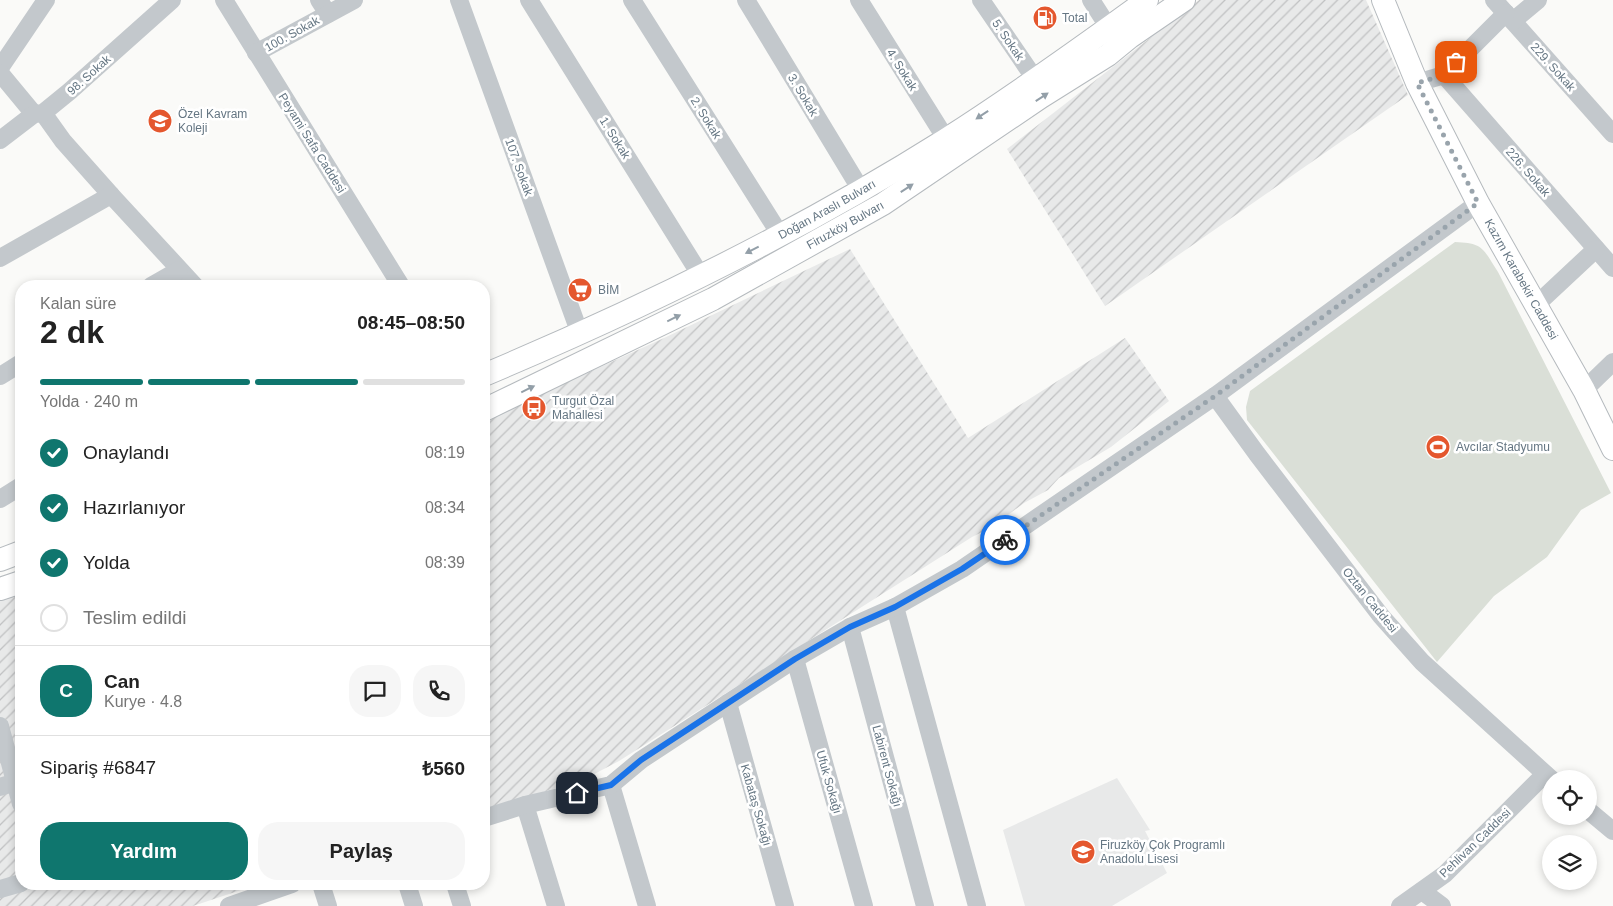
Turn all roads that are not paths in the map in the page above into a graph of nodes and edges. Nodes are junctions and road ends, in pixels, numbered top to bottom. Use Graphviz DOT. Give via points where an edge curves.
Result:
graph roads {
  1 [pos="46,0"];
  2 [pos="172,0"];
  3 [pos="224,0"];
  4 [pos="354,0"];
  5 [pos="459,0"];
  6 [pos="529,0"];
  7 [pos="632,0"];
  8 [pos="746,0"];
  9 [pos="859,0"];
  10 [pos="981,0"];
  11 [pos="1091,0"];
  12 [pos="1147,0"];
  13 [pos="1184,0"];
  14 [pos="1383,0"];
  15 [pos="1494,0"];
  16 [pos="1538,0"];
  17 [pos="324,7"];
  18 [pos="1509,17"];
  19 [pos="1109,28"];
  20 [pos="256,53"];
  21 [pos="0,68"];
  22 [pos="0,73"];
  23 [pos="1444,75"];
  24 [pos="1035,79"];
  25 [pos="1417,83"];
  26 [pos="38,114"];
  27 [pos="1613,134"];
  28 [pos="946,139"];
  29 [pos="0,140"];
  30 [pos="861,190"];
  31 [pos="111,195"];
  32 [pos="1478,203"];
  33 [pos="781,236"];
  34 [pos="1596,250"];
  35 [pos="0,258"];
  36 [pos="1612,264"];
  37 [pos="179,270"];
  38 [pos="700,276"];
  39 [pos="162,280"];
  40 [pos="190,280"];
  41 [pos="397,280"];
  42 [pos="1536,305"];
  43 [pos="610,320"];
  44 [pos="580,334"];
  45 [pos="1613,362"];
  46 [pos="15,367"];
  47 [pos="490,372"];
  48 [pos="0,376"];
  49 [pos="1584,390"];
  50 [pos="1215,396"];
  51 [pos="490,400"];
  52 [pos="490,401"];
  53 [pos="1613,449"];
  54 [pos="15,490"];
  55 [pos="0,499"];
  56 [pos="15,554"];
  57 [pos="0,560"];
  58 [pos="15,584"];
  59 [pos="0,589"];
  60 [pos="895,607"];
  61 [pos="850,627"];
  62 [pos="795,659"];
  63 [pos="728,704"];
  64 [pos="0,726"];
  65 [pos="1542,772"];
  66 [pos="1542,783"];
  67 [pos="8,785"];
  68 [pos="611,785"];
  69 [pos="525,805"];
  70 [pos="490,816"];
  71 [pos="1597,818"];
  72 [pos="1613,831"];
  73 [pos="15,884"];
  74 [pos="0,888"];
  75 [pos="275,890"];
  76 [pos="323,890"];
  77 [pos="409,890"];
  78 [pos="457,890"];
  79 [pos="1422,891"];
  80 [pos="238,905"];
  81 [pos="328,906"];
  82 [pos="414,906"];
  83 [pos="462,906"];
  84 [pos="556,906"];
  85 [pos="647,906"];
  86 [pos="785,906"];
  87 [pos="864,906"];
  88 [pos="925,906"];
  89 [pos="977,906"];
  90 [pos="1400,906"];
  91 [pos="1442,906"];
  1 -- 21 [label="street"];
  2 -- 26 [label="street, 98. Sokak" via="70,91"];
  3 -- 20 [label="street, Peyami Safa Caddesi"];
  4 -- 17 [label="street, 100. Sokak"];
  5 -- 44 [label="street, 107. Sokak"];
  6 -- 38 [label="street, 1. Sokak"];
  7 -- 33 [label="street, 2. Sokak"];
  8 -- 30 [label="street, 3. Sokak"];
  9 -- 28 [label="street, 4. Sokak"];
  10 -- 24 [label="street, 5. Sokak"];
  11 -- 19 [label="street"];
  12 -- 19 [label="main road, Doğan Araslı Bulvarı"];
  52 -- 13 [label="main road, Firuzköy Bulvarı, one-way" via="712,298 883,204 1108,55"];
  14 -- 25 [label="main road, Kazım Karabekir Caddesi"];
  15 -- 18 [label="street, 229. Sokak"];
  16 -- 18 [label="street"];
  17 -- 20 [label="street, 100. Sokak"];
  18 -- 23 [label="street"];
  18 -- 27 [label="street, 229. Sokak"];
  19 -- 24 [label="main road, Doğan Araslı Bulvarı"];
  20 -- 41 [label="street, Peyami Safa Caddesi"];
  22 -- 26 [label="street"];
  23 -- 25 [label="street"];
  23 -- 34 [label="street, 226. Sokak"];
  24 -- 28 [label="main road, Doğan Araslı Bulvarı, one-way"];
  25 -- 32 [label="main road, Kazım Karabekir Caddesi"];
  26 -- 29 [label="street, 98. Sokak"];
  26 -- 31 [label="street"];
  28 -- 30 [label="main road, Doğan Araslı Bulvarı"];
  30 -- 33 [label="main road, Doğan Araslı Bulvarı"];
  31 -- 35 [label="street"];
  31 -- 37 [label="street"];
  32 -- 42 [label="main road, Kazım Karabekir Caddesi"];
  32 -- 50 [label="street"];
  33 -- 38 [label="main road, Doğan Araslı Bulvarı, one-way"];
  34 -- 36 [label="street, 226. Sokak"];
  34 -- 42 [label="street"];
  37 -- 39 [label="street"];
  37 -- 40 [label="street"];
  38 -- 43 [label="main road, Doğan Araslı Bulvarı"];
  42 -- 49 [label="main road, Kazım Karabekir Caddesi"];
  43 -- 44 [label="main road, Doğan Araslı Bulvarı"];
  43 -- 51 [label="main road" via="581,349"];
  44 -- 47 [label="main road, Doğan Araslı Bulvarı"];
  45 -- 49 [label="street"];
  46 -- 48 [label="street"];
  49 -- 53 [label="main road, Kazım Karabekir Caddesi"];
  50 -- 60 [label="street" via="962,569"];
  50 -- 65 [label="street, Oztan Caddesi" via="1381,616 1425,666"];
  54 -- 55 [label="street"];
  56 -- 57 [label="main road"];
  58 -- 59 [label="main road"];
  60 -- 61 [label="street"];
  60 -- 89 [label="street"];
  61 -- 62 [label="street"];
  61 -- 88 [label="street, Labirent Sokağı"];
  62 -- 63 [label="street"];
  62 -- 87 [label="street, Ufuk Sokağı"];
  63 -- 68 [label="street" via="641,760"];
  63 -- 86 [label="street, Kabataş Sokağı"];
  64 -- 67 [label="street"];
  66 -- 79 [label="street, Pehlivan Caddesi" via="1445,874"];
  68 -- 69 [label="street"];
  68 -- 85 [label="street"];
  69 -- 70 [label="street"];
  69 -- 84 [label="street"];
  71 -- 72 [label="street"];
  73 -- 74 [label="street"];
  75 -- 80 [label="street"];
  76 -- 81 [label="street"];
  77 -- 82 [label="street"];
  78 -- 83 [label="street"];
  79 -- 90 [label="street, Pehlivan Caddesi"];
  79 -- 91 [label="street"];
}
